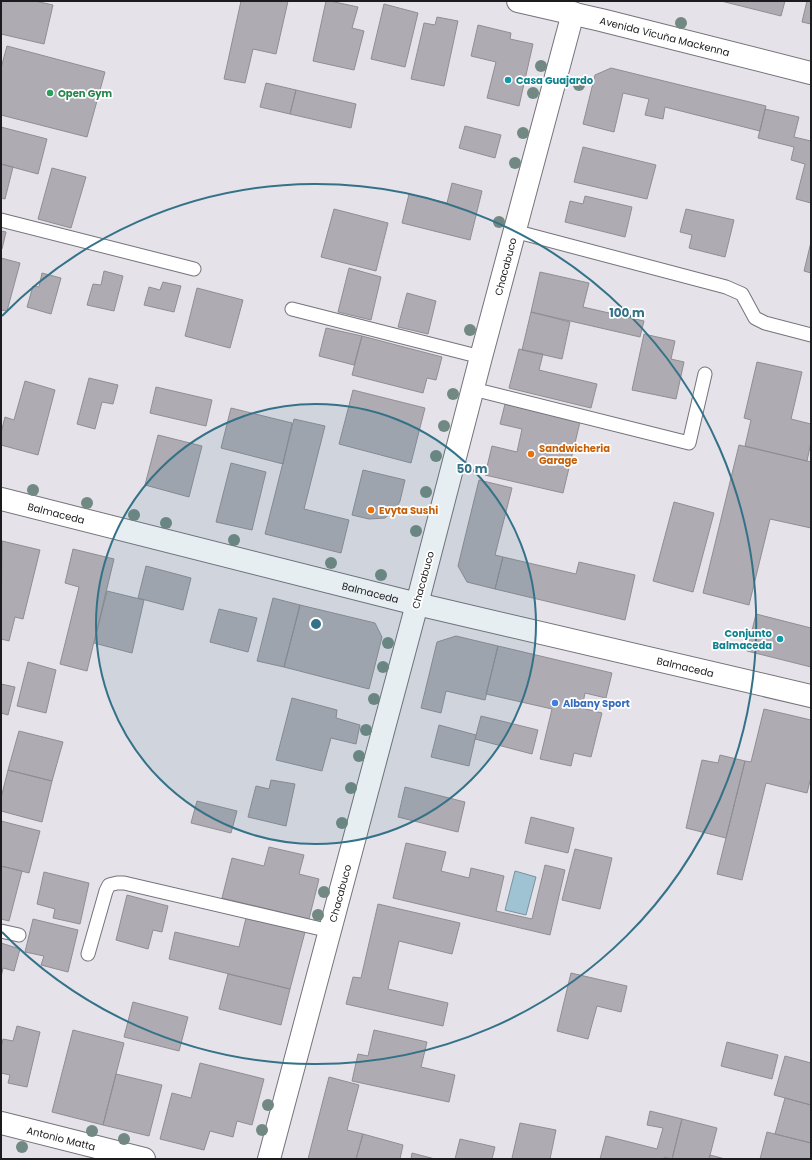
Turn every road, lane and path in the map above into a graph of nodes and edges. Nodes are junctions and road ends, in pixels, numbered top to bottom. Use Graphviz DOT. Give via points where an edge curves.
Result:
graph roads {
  1 [pos="518,1"];
  2 [pos="574,7"];
  3 [pos="811,73"];
  4 [pos="1,220"];
  5 [pos="514,231"];
  6 [pos="194,269"];
  7 [pos="292,309"];
  8 [pos="811,335"];
  9 [pos="481,357"];
  10 [pos="705,374"];
  11 [pos="473,389"];
  12 [pos="1,500"];
  13 [pos="417,604"];
  14 [pos="811,696"];
  15 [pos="1,931"];
  16 [pos="330,931"];
  17 [pos="19,936"];
  18 [pos="88,954"];
  19 [pos="1,1123"];
  20 [pos="144,1159"];
  21 [pos="269,1159"];
  1 -- 2 [label="main road, Avenida Vicuña Mackenna"];
  2 -- 3 [label="main road, Avenida Vicuña Mackenna"];
  2 -- 5 [label="main road, Chacabuco"];
  4 -- 6 [label="lane"];
  5 -- 8 [label="lane" via="726,287 742,294 754,318"];
  5 -- 9 [label="main road, Chacabuco"];
  7 -- 9 [label="lane"];
  9 -- 11 [label="main road, Chacabuco"];
  10 -- 11 [label="lane" via="689,443"];
  11 -- 13 [label="main road, Chacabuco"];
  12 -- 13 [label="main road, Balmaceda"];
  13 -- 14 [label="main road, Balmaceda"];
  13 -- 16 [label="main road, Chacabuco"];
  15 -- 17 [label="lane"];
  16 -- 18 [label="lane" via="117,883 109,885 106,891"];
  16 -- 21 [label="main road, Chacabuco"];
  19 -- 20 [label="main road, Antonio Matta"];
}
